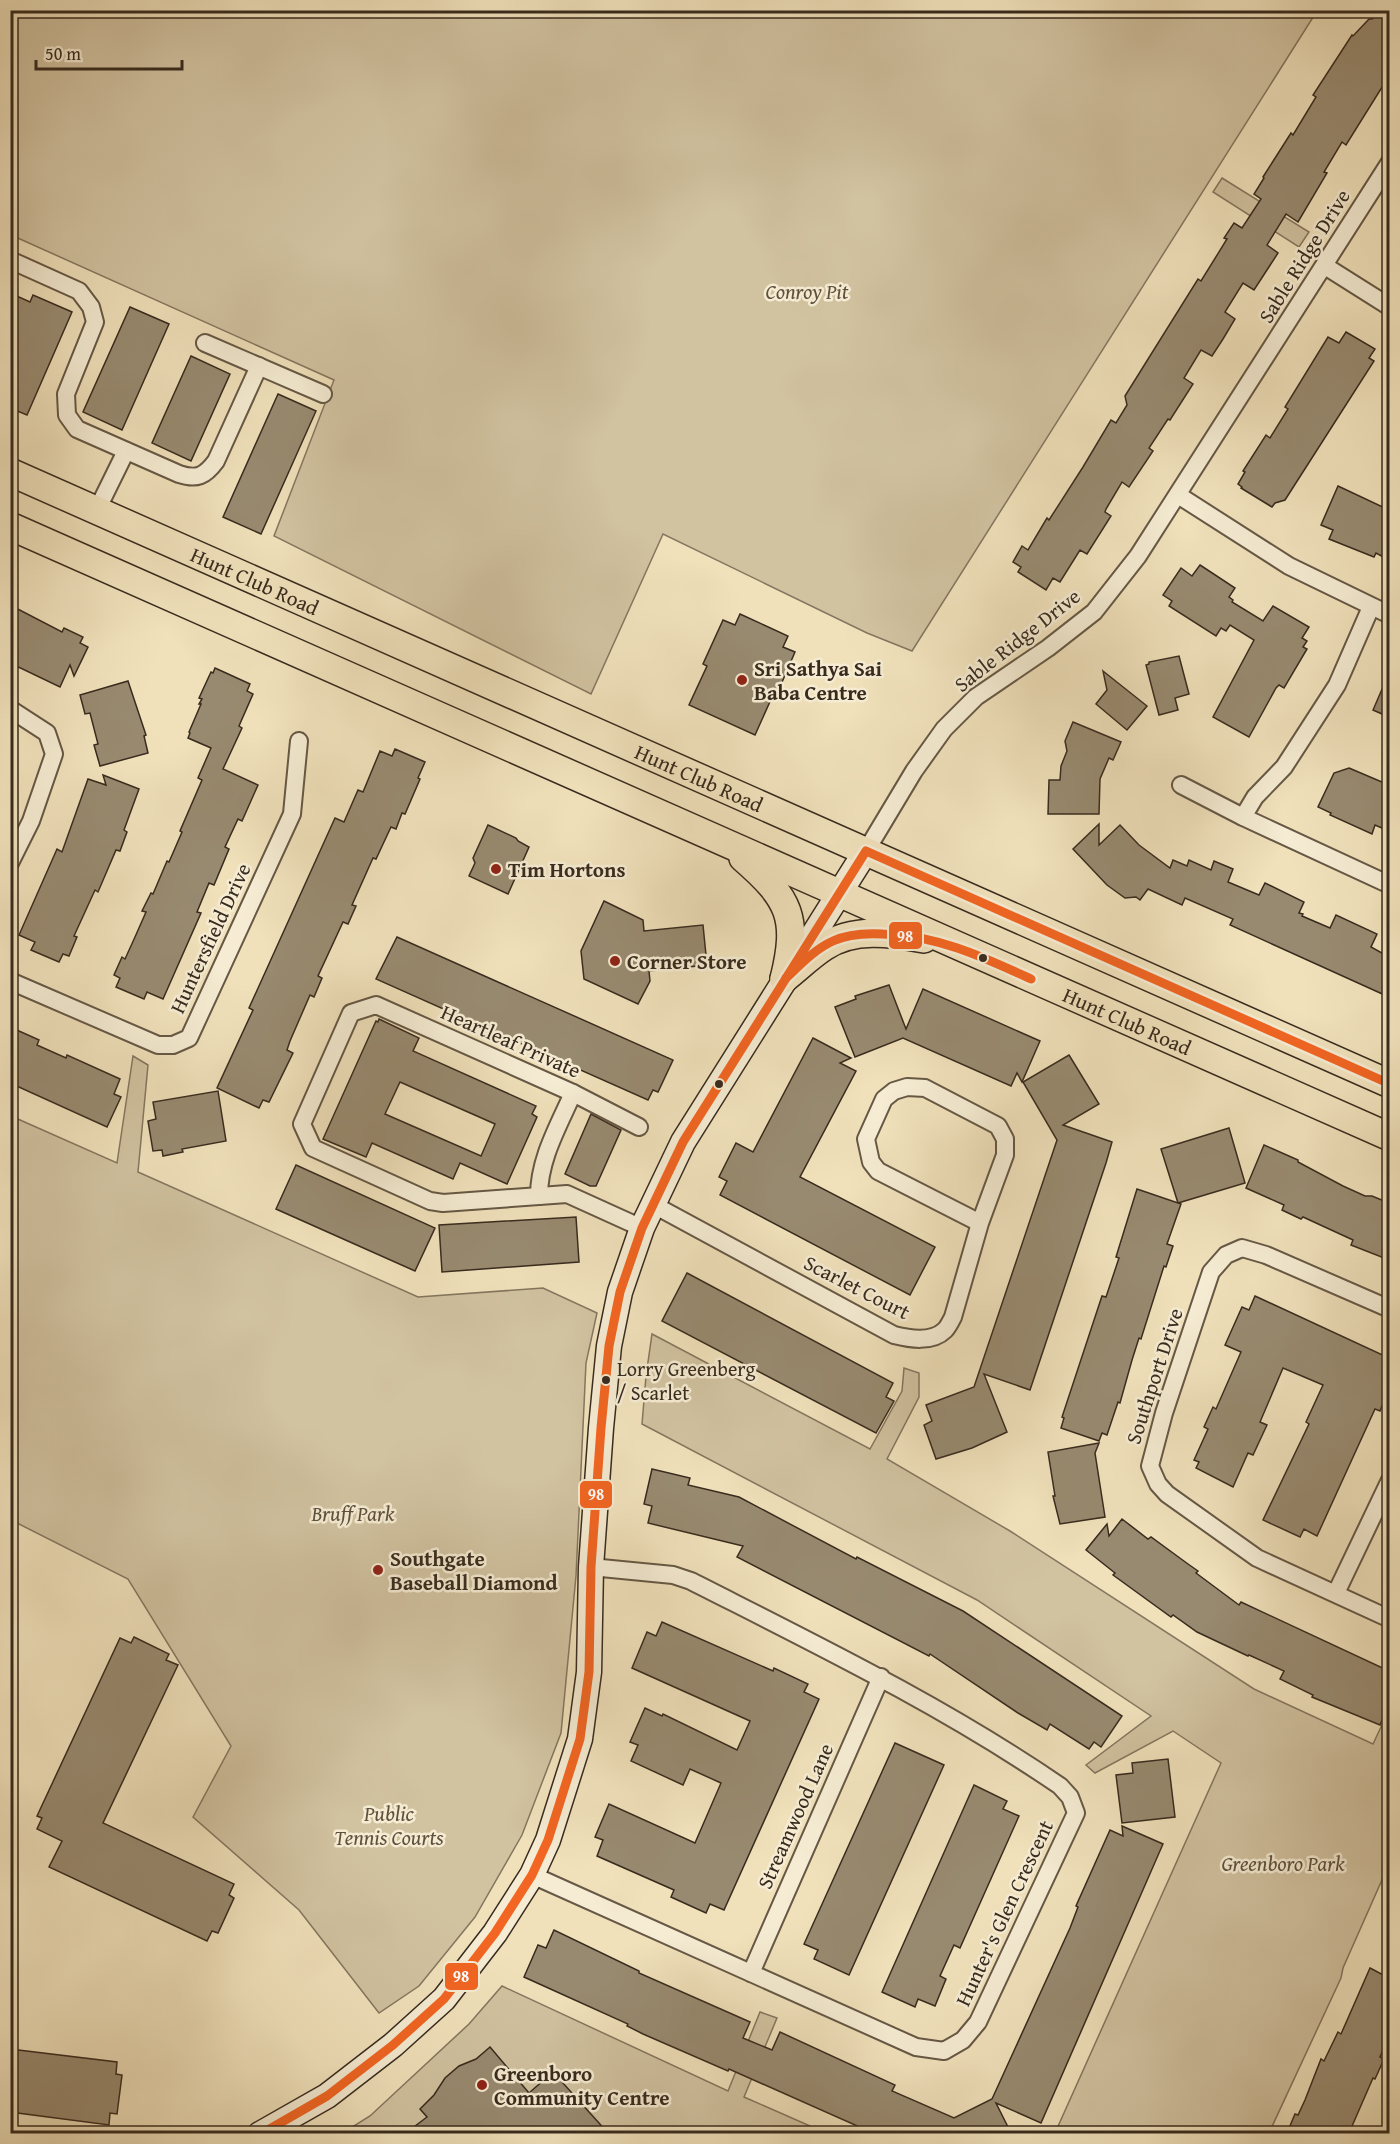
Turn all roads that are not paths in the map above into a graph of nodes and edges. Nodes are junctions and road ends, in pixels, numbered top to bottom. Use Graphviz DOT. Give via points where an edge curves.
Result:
graph roads {
  1 [pos="1389,162"];
  2 [pos="10,260"];
  3 [pos="1325,266"];
  4 [pos="1389,307"];
  5 [pos="205,343"];
  6 [pos="259,366"];
  7 [pos="323,394"];
  8 [pos="126,451"];
  9 [pos="10,472"];
  10 [pos="1178,495"];
  11 [pos="97,510"];
  12 [pos="10,525"];
  13 [pos="1371,607"];
  14 [pos="1389,615"];
  15 [pos="10,710"];
  16 [pos="299,741"];
  17 [pos="1181,785"];
  18 [pos="1244,817"];
  19 [pos="723,841"];
  20 [pos="866,852"];
  21 [pos="10,863"];
  22 [pos="1389,885"];
  23 [pos="840,893"];
  24 [pos="954,945"];
  25 [pos="784,980"];
  26 [pos="10,981"];
  27 [pos="1389,1084"];
  28 [pos="573,1093"];
  29 [pos="639,1127"];
  30 [pos="1389,1137"];
  31 [pos="539,1196"];
  32 [pos="652,1204"];
  33 [pos="980,1223"];
  34 [pos="642,1228"];
  35 [pos="1389,1309"];
  36 [pos="1389,1480"];
  37 [pos="591,1567"];
  38 [pos="1336,1593"];
  39 [pos="1389,1618"];
  40 [pos="881,1677"];
  41 [pos="532,1875"];
  42 [pos="751,1973"];
  43 [pos="260,2133"];
  1 -- 3 [label="street, Sable Ridge Drive"];
  2 -- 8 [label="street" via="79,291 86,298 96,322 66,394 67,416 77,429"];
  3 -- 4 [label="street"];
  3 -- 10 [label="street, Sable Ridge Drive"];
  5 -- 6 [label="street"];
  6 -- 7 [label="street"];
  6 -- 8 [label="street" via="209,470 189,477"];
  8 -- 11 [label="street"];
  9 -- 11 [label="main road, Hunt Club Road"];
  10 -- 13 [label="street" via="1289,566"];
  10 -- 20 [label="street, Sable Ridge Drive" via="1138,556 1094,612 976,697 944,729"];
  11 -- 20 [label="main road, Hunt Club Road"];
  12 -- 19 [label="main road, Hunt Club Road"];
  13 -- 14 [label="street"];
  13 -- 18 [label="street" via="1337,685 1284,767 1255,797"];
  15 -- 21 [label="street" via="47,733 54,754 32,821"];
  16 -- 26 [label="street, Huntersfield Drive" via="292,814 189,1038 173,1045 158,1045"];
  17 -- 18 [label="street"];
  18 -- 22 [label="street"];
  19 -- 23 [label="main road, Hunt Club Road"];
  19 -- 25 [label="main road" via="766,878 784,904 792,938"];
  20 -- 23 [label="street"];
  20 -- 27 [label="main road, Hunt Club Road"];
  23 -- 24 [label="main road, Hunt Club Road"];
  23 -- 25 [label="street"];
  24 -- 25 [label="main road" via="856,934 823,948"];
  24 -- 30 [label="main road, Hunt Club Road"];
  25 -- 32 [label="street" via="683,1142"];
  28 -- 29 [label="street, Heartleaf Private"];
  28 -- 31 [label="street" via="542,1163"];
  28 -- 31 [label="street, Heartleaf Private" via="376,1005 351,1013 302,1124 313,1148 430,1201"];
  31 -- 34 [label="street" via="567,1194"];
  32 -- 33 [label="street, Scarlet Court" via="894,1335 909,1338 929,1338 945,1330 953,1317"];
  32 -- 34 [label="street"];
  33 -- 33 [label="street, Scarlet Court" via="878,1171 871,1162 866,1139 884,1099 894,1091 907,1086 925,1088 998,1126 1005,1139 1005,1155"];
  34 -- 37 [label="street" via="620,1292 609,1346"];
  35 -- 38 [label="street, Southport Drive" via="1266,1254 1242,1248 1226,1255 1211,1272 1150,1466 1167,1494 1257,1558"];
  36 -- 38 [label="street"];
  37 -- 40 [label="street, Hunter's Glen Crescent" via="673,1575 691,1581"];
  37 -- 41 [label="street" via="589,1672 580,1739 548,1840"];
  38 -- 39 [label="street, Southport Drive"];
  40 -- 42 [label="street, Streamwood Lane"];
  40 -- 42 [label="street, Hunter's Glen Crescent" via="1060,1786 1076,1813 978,2022 963,2040 944,2051 916,2047"];
  41 -- 42 [label="street, Hunter's Glen Crescent"];
  41 -- 43 [label="street" via="495,1933 444,1999 327,2096"];
}
